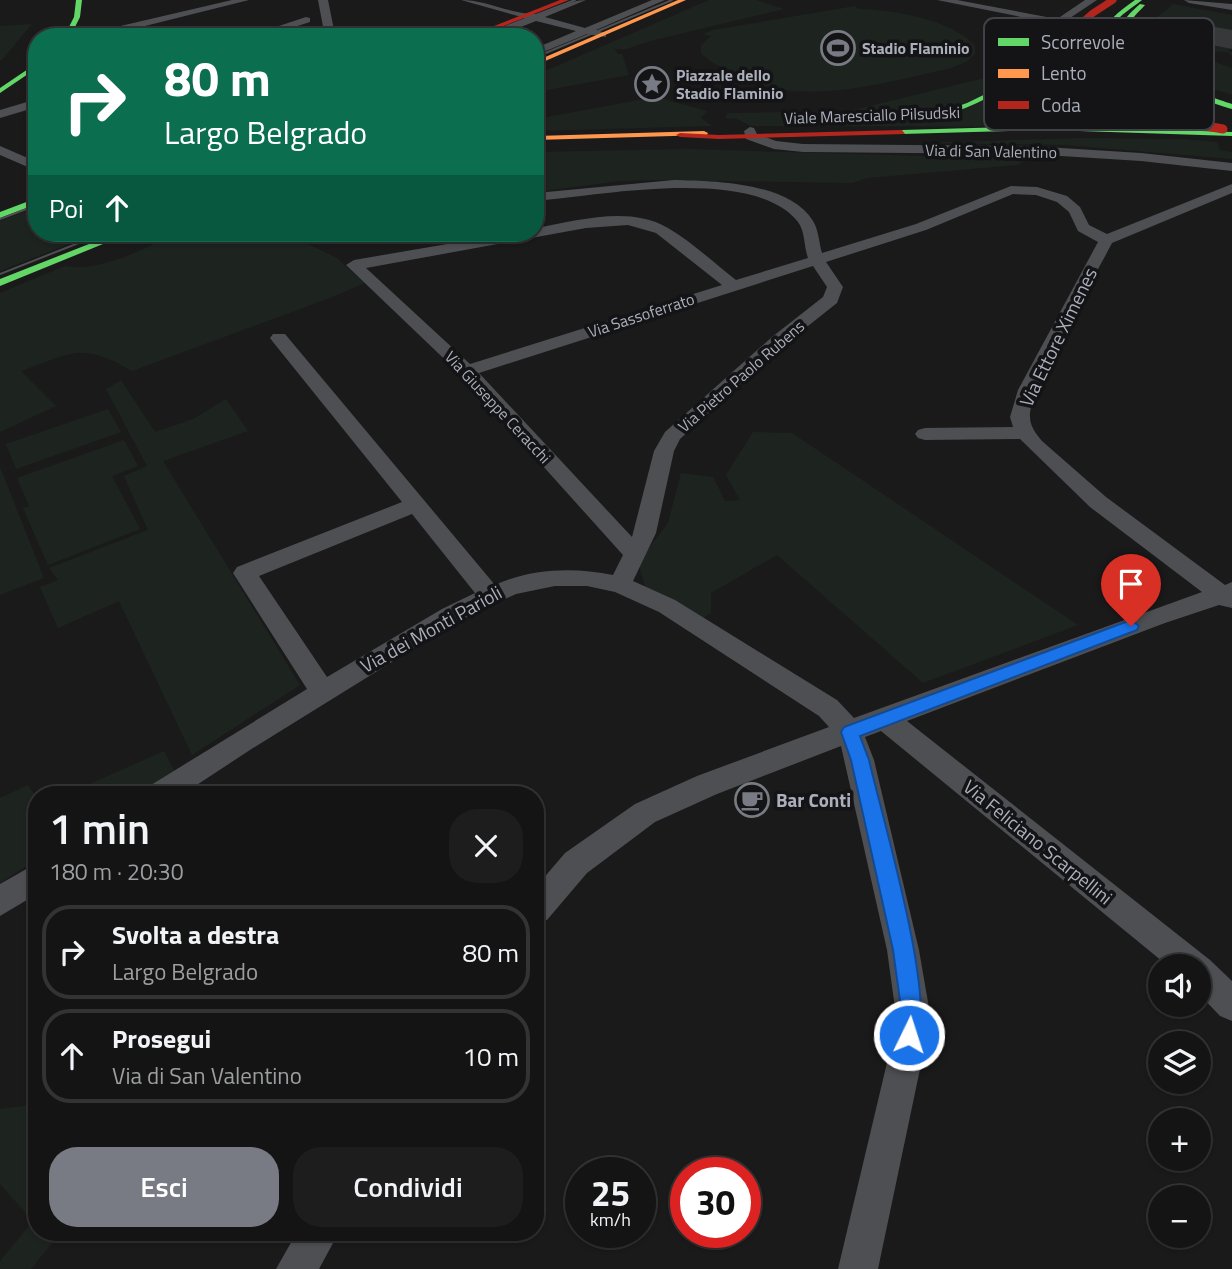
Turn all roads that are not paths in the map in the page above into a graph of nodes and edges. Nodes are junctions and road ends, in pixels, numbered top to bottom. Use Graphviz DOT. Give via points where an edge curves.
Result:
graph roads {
  1 [pos="79,0"];
  2 [pos="244,0"];
  3 [pos="323,0"];
  4 [pos="466,0"];
  5 [pos="566,0"];
  6 [pos="581,0"];
  7 [pos="660,0"];
  8 [pos="683,0"];
  9 [pos="942,0"];
  10 [pos="1091,0"];
  11 [pos="1113,0"];
  12 [pos="1139,0"];
  13 [pos="1148,0"];
  14 [pos="1189,0"];
  15 [pos="1208,0"];
  16 [pos="1232,6"];
  17 [pos="531,16"];
  18 [pos="1037,18"];
  19 [pos="1064,18"];
  20 [pos="1086,18"];
  21 [pos="1114,18"];
  22 [pos="1129,18"];
  23 [pos="306,20"];
  24 [pos="72,28"];
  25 [pos="127,28"];
  26 [pos="280,28"];
  27 [pos="329,28"];
  28 [pos="496,28"];
  29 [pos="505,28"];
  30 [pos="594,33"];
  31 [pos="544,49"];
  32 [pos="544,59"];
  33 [pos="28,71"];
  34 [pos="0,91"];
  35 [pos="1214,100"];
  36 [pos="984,102"];
  37 [pos="28,106"];
  38 [pos="1232,107"];
  39 [pos="0,114"];
  40 [pos="984,122"];
  41 [pos="892,128"];
  42 [pos="984,128"];
  43 [pos="1184,130"];
  44 [pos="1229,131"];
  45 [pos="751,133"];
  46 [pos="544,138"];
  47 [pos="0,150"];
  48 [pos="21,160"];
  49 [pos="28,163"];
  50 [pos="2,166"];
  51 [pos="1232,167"];
  52 [pos="1232,188"];
  53 [pos="544,196"];
  54 [pos="28,204"];
  55 [pos="0,215"];
  56 [pos="544,232"];
  57 [pos="1106,240"];
  58 [pos="102,242"];
  59 [pos="485,242"];
  60 [pos="816,258"];
  61 [pos="0,283"];
  62 [pos="733,286"];
  63 [pos="279,338"];
  64 [pos="467,371"];
  65 [pos="925,433"];
  66 [pos="1025,433"];
  67 [pos="414,505"];
  68 [pos="636,555"];
  69 [pos="621,585"];
  70 [pos="490,595"];
  71 [pos="1228,596"];
  72 [pos="322,691"];
  73 [pos="884,718"];
  74 [pos="855,746"];
  75 [pos="174,786"];
  76 [pos="28,883"];
  77 [pos="544,900"];
  78 [pos="0,901"];
  79 [pos="1178,954"];
  80 [pos="1211,983"];
  81 [pos="1232,1004"];
  82 [pos="314,1241"];
  83 [pos="296,1269"];
  84 [pos="858,1269"];
  1 -- 24 [label="main road"];
  2 -- 25 [label="street"];
  3 -- 27 [label="street"];
  4 -- 17 [label="street"];
  5 -- 17 [label="main road"];
  6 -- 17 [label="street"];
  7 -- 30 [label="street"];
  8 -- 30 [label="main road"];
  9 -- 18 [label="street"];
  10 -- 19 [label="street"];
  11 -- 20 [label="main road, bridge"];
  12 -- 21 [label="main road"];
  13 -- 22 [label="main road"];
  14 -- 16 [label="street"];
  15 -- 16 [label="street"];
  17 -- 28 [label="main road"];
  17 -- 29 [label="street"];
  17 -- 30 [label="street"];
  23 -- 26 [label="street"];
  30 -- 31 [label="street"];
  30 -- 32 [label="main road"];
  33 -- 34 [label="main road"];
  35 -- 38 [label="main road"];
  36 -- 41 [label="main road"];
  37 -- 39 [label="street"];
  40 -- 41 [label="main road"];
  41 -- 42 [label="main road, Viale Maresciallo Pilsudski"];
  41 -- 45 [label="main road, Viale Maresciallo Pilsudski"];
  43 -- 44 [label="main road, Viale Maresciallo Pilsudski"];
  45 -- 46 [label="main road, Viale Maresciallo Pilsudski"];
  45 -- 51 [label="street, Via di San Valentino" via="774,145 803,148 1029,150"];
  47 -- 48 [label="street"];
  48 -- 49 [label="street"];
  48 -- 50 [label="street"];
  52 -- 57 [label="street"];
  53 -- 60 [label="street, Via Pietro Paolo Rubens" via="656,185 741,190 776,200 800,215 810,230"];
  54 -- 55 [label="main road"];
  56 -- 62 [label="street, Via Giuseppe Ceracchi" via="629,220 661,230"];
  57 -- 60 [label="street, Via Sassoferrato" via="1083,228 1062,199 1015,190 935,222"];
  57 -- 66 [label="street, Via Ettore Ximenes" via="1027,390 1020,410"];
  58 -- 61 [label="main road"];
  59 -- 64 [label="street, Via Giuseppe Ceracchi" via="354,265"];
  60 -- 62 [label="street, Via Sassoferrato"];
  60 -- 68 [label="street, Via Pietro Paolo Rubens" via="834,284 833,296 673,436 664,451 652,510"];
  62 -- 64 [label="street, Via Sassoferrato"];
  63 -- 67 [label="street"];
  64 -- 68 [label="street, Via Giuseppe Ceracchi"];
  65 -- 66 [label="street"];
  66 -- 71 [label="street, Via Ettore Ximenes" via="1098,502"];
  67 -- 70 [label="street"];
  67 -- 72 [label="street" via="245,573"];
  68 -- 69 [label="street, Via Pietro Paolo Rubens"];
  69 -- 70 [label="street, Via dei Monti Parioli" via="555,578 522,583"];
  69 -- 74 [label="street, Via dei Monti Parioli" via="667,606 828,708"];
  70 -- 72 [label="street, Via dei Monti Parioli"];
  71 -- 73 [label="street"];
  72 -- 75 [label="street, Via dei Monti Parioli"];
  73 -- 74 [label="street"];
  73 -- 79 [label="street, Via Feliciano Scarpellini"];
  74 -- 77 [label="street" via="805,748 645,813 576,863"];
  74 -- 84 [label="street" via="898,925 912,1008 902,1075"];
  76 -- 78 [label="street"];
  80 -- 81 [label="street"];
  82 -- 83 [label="street"];
}
